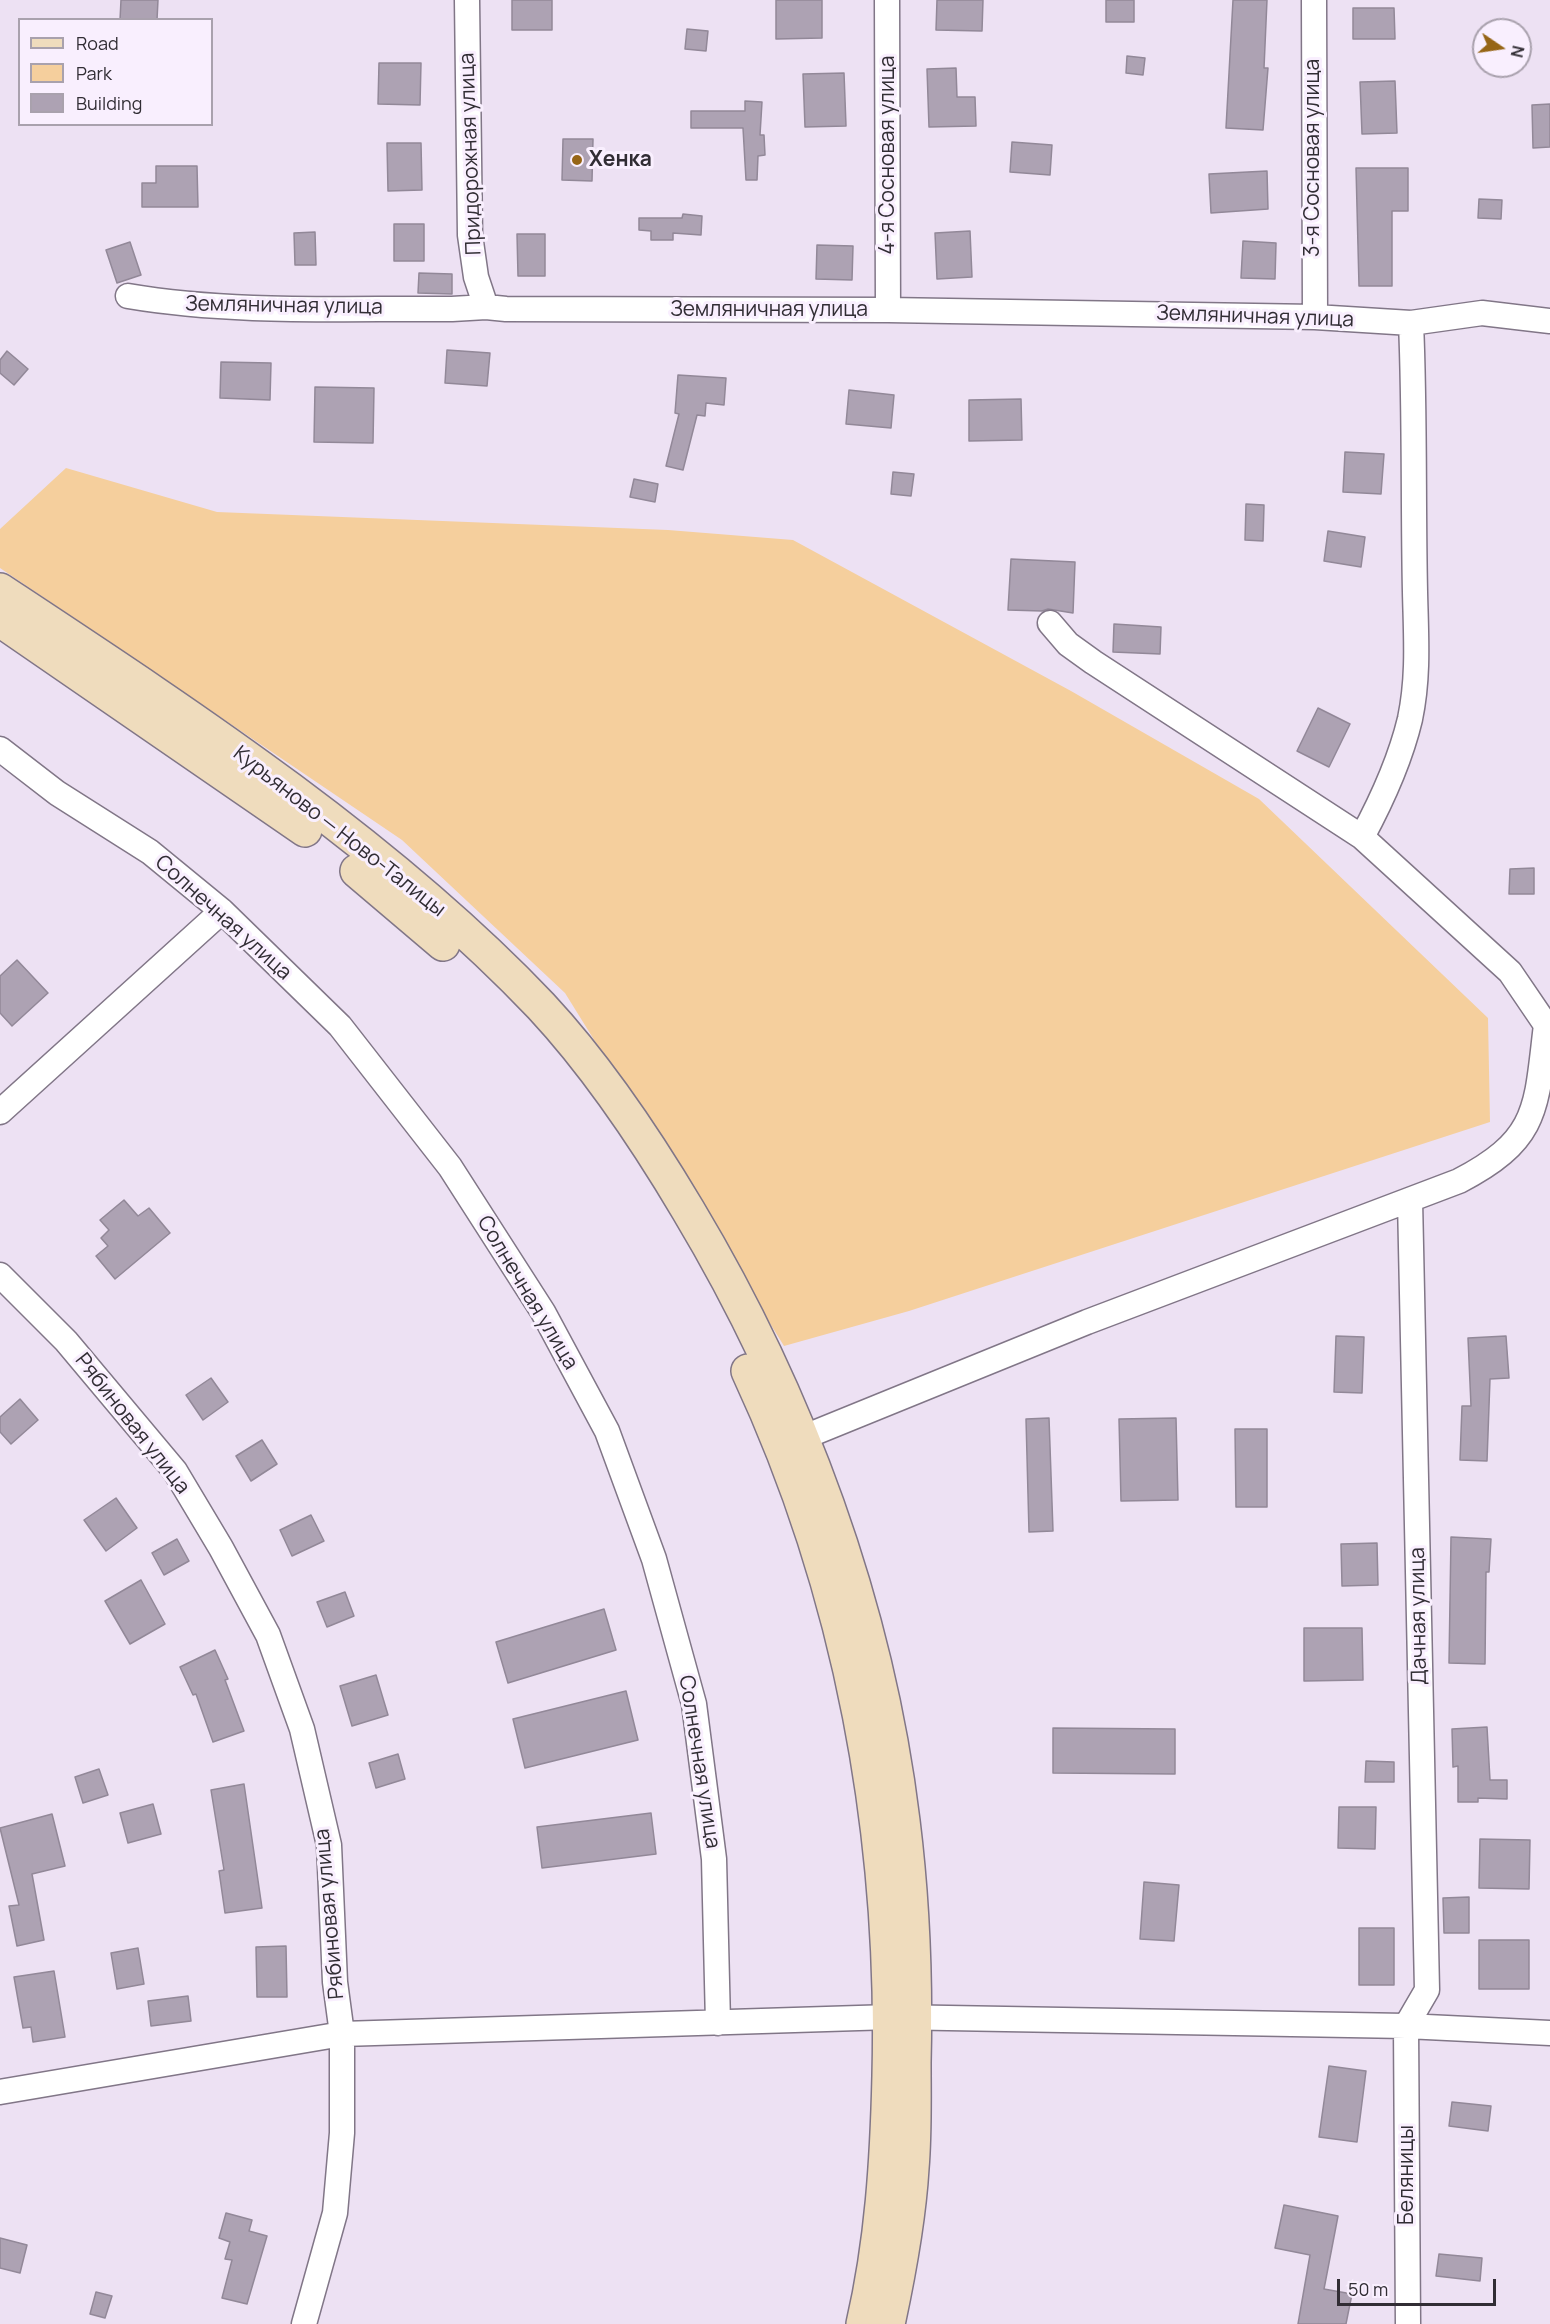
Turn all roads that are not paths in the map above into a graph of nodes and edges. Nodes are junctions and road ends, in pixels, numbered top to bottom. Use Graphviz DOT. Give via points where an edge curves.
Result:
graph roads {
  1 [pos="467,0"];
  2 [pos="887,0"];
  3 [pos="1314,0"];
  4 [pos="128,296"];
  5 [pos="486,307"];
  6 [pos="888,310"];
  7 [pos="1315,317"];
  8 [pos="1550,321"];
  9 [pos="1411,323"];
  10 [pos="0,590"];
  11 [pos="0,620"];
  12 [pos="1050,623"];
  13 [pos="0,749"];
  14 [pos="1362,837"];
  15 [pos="222,911"];
  16 [pos="1548,1024"];
  17 [pos="0,1112"];
  18 [pos="1410,1200"];
  19 [pos="0,1275"];
  20 [pos="792,1442"];
  21 [pos="903,2018"];
  22 [pos="718,2023"];
  23 [pos="1406,2026"];
  24 [pos="1550,2033"];
  25 [pos="342,2034"];
  26 [pos="0,2092"];
  27 [pos="304,2324"];
  28 [pos="863,2324"];
  29 [pos="888,2324"];
  30 [pos="1408,2324"];
  1 -- 5 [label="street, Придорожная улица" via="470,235 476,277"];
  2 -- 6 [label="street, 4-я Сосновая улица"];
  3 -- 7 [label="street, 3-я Сосновая улица"];
  4 -- 5 [label="street, Земляничная улица" via="177,304"];
  5 -- 6 [label="street, Земляничная улица"];
  6 -- 7 [label="street, Земляничная улица"];
  7 -- 9 [label="street, Земляничная улица"];
  8 -- 9 [label="street, Земляничная улица" via="1482,313"];
  9 -- 14 [label="street" via="1418,644 1415,687 1402,746"];
  10 -- 20 [label="main road, Курьяново — Ново-Талицы" via="270,776 421,892 542,1008 617,1100 710,1246 752,1324"];
  11 -- 20 [label="main road, Курьяново — Ново-Талицы" via="333,850 412,915 524,1022 598,1113 647,1184"];
  12 -- 14 [label="street" via="1068,644 1093,662"];
  13 -- 15 [label="street, Солнечная улица" via="57,793 150,852"];
  14 -- 16 [label="street" via="1510,972"];
  15 -- 17 [label="street"];
  15 -- 22 [label="street, Солнечная улица" via="340,1026 450,1167 543,1312 607,1431 654,1559 694,1704 714,1859"];
  16 -- 18 [label="street" via="1536,1102 1526,1126 1491,1164"];
  18 -- 20 [label="street" via="1087,1322"];
  18 -- 23 [label="street, Дачная улица" via="1427,1990"];
  19 -- 25 [label="street, Рябиновая улица" via="66,1341 175,1472 268,1635 302,1729 329,1845 335,1983"];
  20 -- 21 [label="main road, Курьяново — Ново-Талицы" via="862,1720 878,1824 888,1944"];
  21 -- 22 [label="street"];
  21 -- 23 [label="street"];
  21 -- 28 [label="main road, Курьяново — Ново-Талицы" via="874,2273"];
  21 -- 29 [label="main road, Курьяново — Ново-Талицы" via="912,2169"];
  22 -- 25 [label="street"];
  23 -- 24 [label="street"];
  23 -- 30 [label="street, Беляницы"];
  25 -- 26 [label="street"];
  25 -- 27 [label="street, Рябиновая улица" via="342,2133 335,2213"];
}
